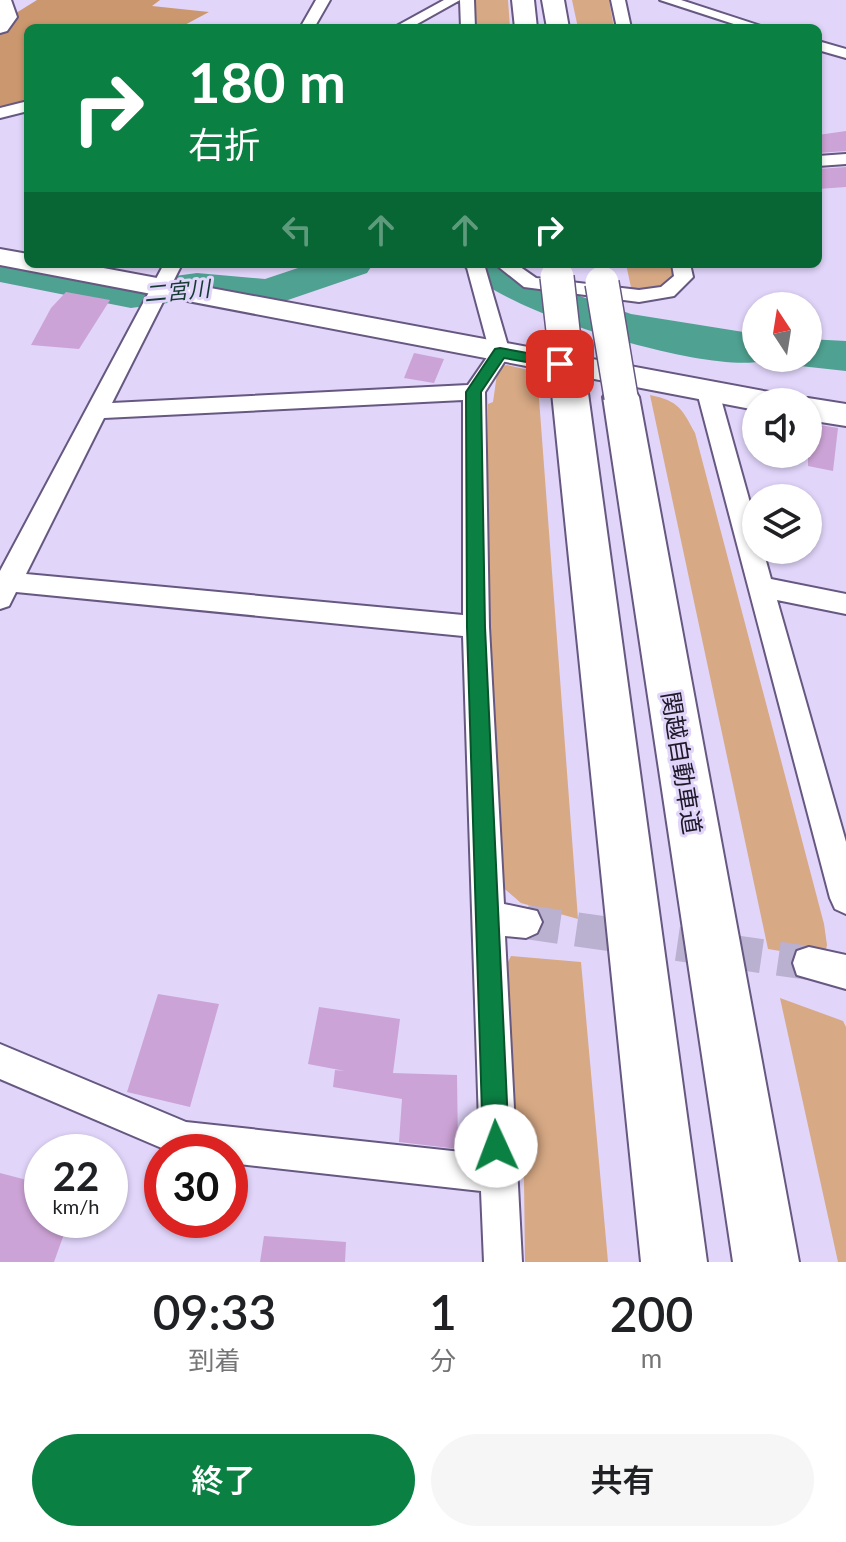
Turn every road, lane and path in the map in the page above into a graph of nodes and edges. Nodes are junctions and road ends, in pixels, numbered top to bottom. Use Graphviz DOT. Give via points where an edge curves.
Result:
graph roads {
  1 [pos="1,0"];
  2 [pos="323,0"];
  3 [pos="454,0"];
  4 [pos="467,0"];
  5 [pos="523,0"];
  6 [pos="553,0"];
  7 [pos="618,0"];
  8 [pos="667,0"];
  9 [pos="309,24"];
  10 [pos="408,24"];
  11 [pos="468,24"];
  12 [pos="526,24"];
  13 [pos="557,24"];
  14 [pos="623,24"];
  15 [pos="747,24"];
  16 [pos="0,27"];
  17 [pos="822,46"];
  18 [pos="846,54"];
  19 [pos="24,107"];
  20 [pos="0,113"];
  21 [pos="846,159"];
  22 [pos="822,161"];
  23 [pos="0,257"];
  24 [pos="24,261"];
  25 [pos="81,268"];
  26 [pos="476,268"];
  27 [pos="510,268"];
  28 [pos="682,268"];
  29 [pos="556,270"];
  30 [pos="600,273"];
  31 [pos="168,276"];
  32 [pos="500,353"];
  33 [pos="474,392"];
  34 [pos="708,392"];
  35 [pos="742,398"];
  36 [pos="96,411"];
  37 [pos="822,411"];
  38 [pos="846,415"];
  39 [pos="3,587"];
  40 [pos="764,587"];
  41 [pos="846,604"];
  42 [pos="476,627"];
  43 [pos="846,898"];
  44 [pos="488,918"];
  45 [pos="526,922"];
  46 [pos="809,963"];
  47 [pos="846,972"];
  48 [pos="0,1061"];
  49 [pos="497,1174"];
  50 [pos="503,1262"];
  51 [pos="674,1262"];
  52 [pos="766,1262"];
  1 -- 16 [label="street" via="7,17"];
  2 -- 9 [label="street"];
  3 -- 10 [label="street"];
  4 -- 11 [label="street"];
  5 -- 12 [label="highway"];
  6 -- 13 [label="highway"];
  7 -- 14 [label="street"];
  8 -- 15 [label="street"];
  17 -- 18 [label="street"];
  19 -- 20 [label="street"];
  21 -- 22 [label="street"];
  23 -- 24 [label="street"];
  25 -- 31 [label="street"];
  26 -- 32 [label="street"];
  27 -- 28 [label="street" via="531,283 639,296 667,292 684,277"];
  29 -- 51 [label="highway, bridge"];
  30 -- 52 [label="highway, 関越自動車道, bridge"];
  31 -- 32 [label="street"];
  31 -- 36 [label="street"];
  32 -- 33 [label="street"];
  32 -- 34 [label="street"];
  33 -- 36 [label="street"];
  33 -- 42 [label="street"];
  34 -- 35 [label="street"];
  34 -- 40 [label="street"];
  36 -- 39 [label="street"];
  37 -- 38 [label="street"];
  39 -- 42 [label="street"];
  40 -- 41 [label="street"];
  40 -- 43 [label="street"];
  42 -- 44 [label="street"];
  44 -- 45 [label="street"];
  44 -- 49 [label="street"];
  46 -- 47 [label="street"];
  48 -- 49 [label="street" via="186,1140"];
  49 -- 50 [label="street"];
}
